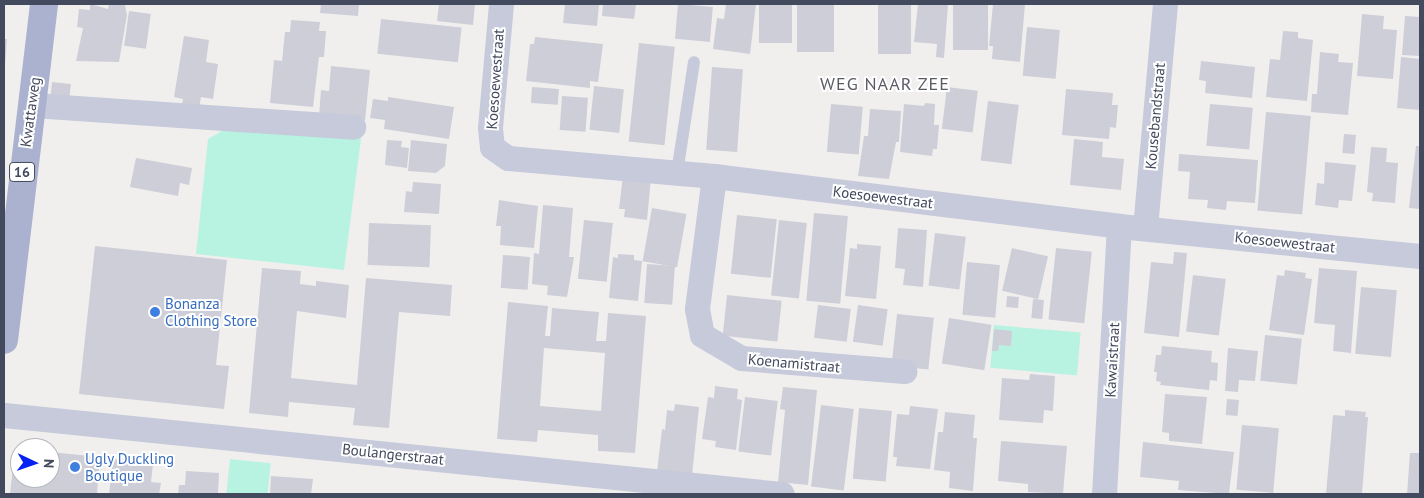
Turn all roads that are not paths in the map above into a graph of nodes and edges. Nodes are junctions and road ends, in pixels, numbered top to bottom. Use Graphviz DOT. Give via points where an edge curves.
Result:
graph roads {
  1 [pos="44,4"];
  2 [pos="501,4"];
  3 [pos="1165,4"];
  4 [pos="694,62"];
  5 [pos="33,105"];
  6 [pos="353,127"];
  7 [pos="677,173"];
  8 [pos="714,176"];
  9 [pos="1119,226"];
  10 [pos="1145,228"];
  11 [pos="1420,256"];
  12 [pos="4,340"];
  13 [pos="904,371"];
  14 [pos="4,416"];
  15 [pos="782,494"];
  16 [pos="1104,494"];
  1 -- 5 [label="main road, Kwattaweg / 16"];
  2 -- 7 [label="street, Koesoewestraat" via="490,128 492,148 508,158"];
  3 -- 10 [label="street, Kousebandstraat"];
  4 -- 7 [label="lane"];
  5 -- 6 [label="street"];
  5 -- 12 [label="main road, Kwattaweg / 16" via="21,173"];
  7 -- 8 [label="street, Koesoewestraat"];
  8 -- 9 [label="street, Koesoewestraat"];
  8 -- 13 [label="street, Koenamistraat" via="697,309 702,335 741,358"];
  9 -- 10 [label="street, Koesoewestraat"];
  9 -- 16 [label="street, Kawaistraat"];
  10 -- 11 [label="street, Koesoewestraat"];
  14 -- 15 [label="street, Boulangerstraat"];
}
